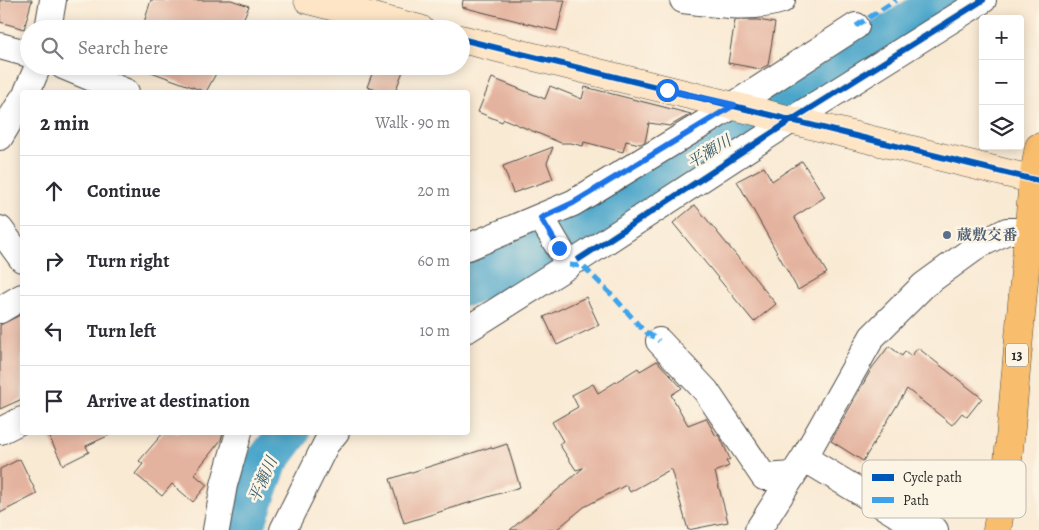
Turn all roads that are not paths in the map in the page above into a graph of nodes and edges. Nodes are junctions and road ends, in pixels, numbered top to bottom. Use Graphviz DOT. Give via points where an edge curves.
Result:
graph roads {
  1 [pos="53,0"];
  2 [pos="308,0"];
  3 [pos="683,0"];
  4 [pos="782,0"];
  5 [pos="983,0"];
  6 [pos="50,20"];
  7 [pos="385,20"];
  8 [pos="856,26"];
  9 [pos="470,41"];
  10 [pos="0,46"];
  11 [pos="20,52"];
  12 [pos="34,75"];
  13 [pos="85,75"];
  14 [pos="28,90"];
  15 [pos="121,90"];
  16 [pos="20,103"];
  17 [pos="735,106"];
  18 [pos="789,120"];
  19 [pos="0,137"];
  20 [pos="1039,147"];
  21 [pos="1036,180"];
  22 [pos="0,229"];
  23 [pos="1028,231"];
  24 [pos="556,238"];
  25 [pos="470,247"];
  26 [pos="20,256"];
  27 [pos="20,299"];
  28 [pos="0,310"];
  29 [pos="470,328"];
  30 [pos="659,341"];
  31 [pos="20,421"];
  32 [pos="0,431"];
  33 [pos="238,435"];
  34 [pos="334,435"];
  35 [pos="1008,460"];
  36 [pos="799,466"];
  37 [pos="862,497"];
  38 [pos="905,518"];
  39 [pos="216,530"];
  40 [pos="283,530"];
  41 [pos="758,530"];
  42 [pos="935,530"];
  1 -- 6 [label="street"];
  2 -- 7 [label="street"];
  3 -- 4 [label="street" via="728,5"];
  5 -- 18 [label="street"];
  8 -- 17 [label="street"];
  9 -- 17 [label="street"];
  10 -- 11 [label="street"];
  12 -- 14 [label="street"];
  13 -- 15 [label="street"];
  16 -- 19 [label="street"];
  17 -- 18 [label="street"];
  17 -- 24 [label="street" via="573,203"];
  18 -- 21 [label="street"];
  18 -- 24 [label="street"];
  20 -- 21 [label="main road, 13"];
  21 -- 23 [label="main road, 13"];
  22 -- 26 [label="street"];
  23 -- 35 [label="main road, 13"];
  23 -- 36 [label="street" via="1007,231 979,245 924,285 872,337"];
  24 -- 25 [label="street"];
  24 -- 29 [label="street" via="570,264"];
  27 -- 28 [label="street"];
  30 -- 36 [label="street" via="706,391 764,477"];
  31 -- 32 [label="street"];
  33 -- 39 [label="street"];
  34 -- 40 [label="street"];
  36 -- 37 [label="street"];
  36 -- 41 [label="street"];
  38 -- 42 [label="street"];
}
